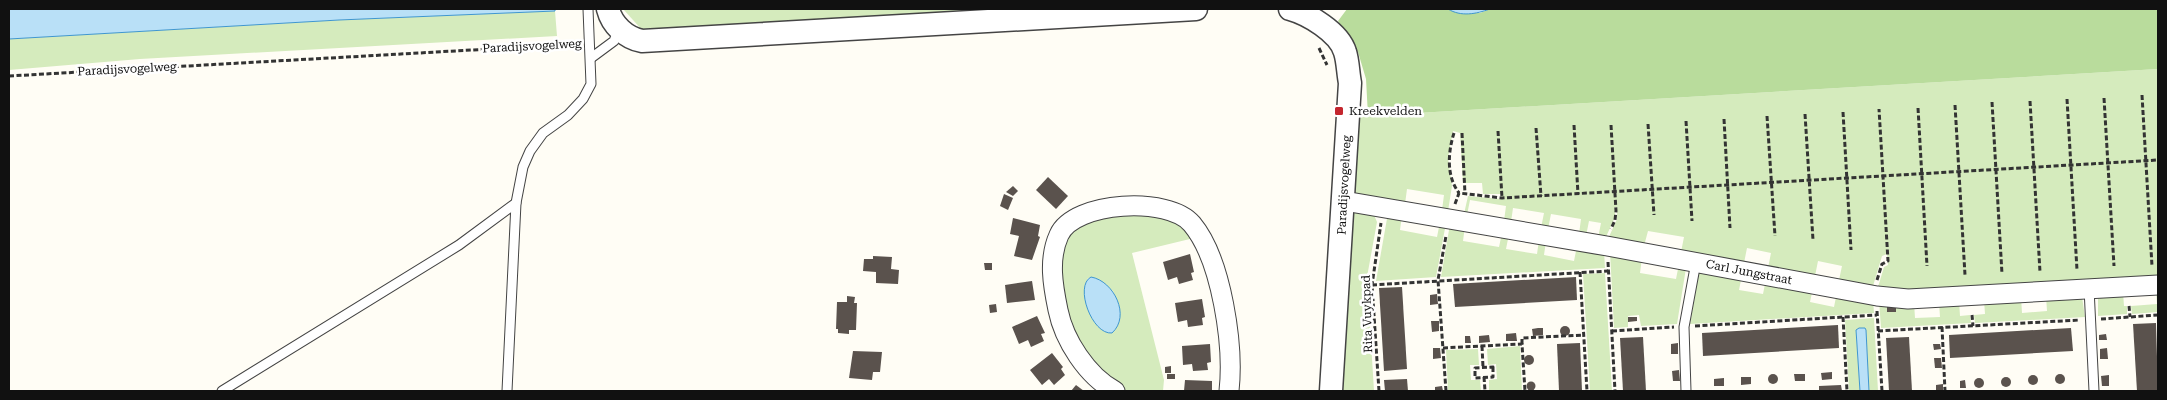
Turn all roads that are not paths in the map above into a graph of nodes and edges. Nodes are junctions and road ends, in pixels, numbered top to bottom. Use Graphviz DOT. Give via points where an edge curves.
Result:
graph roads {
  1 [pos="588,9"];
  2 [pos="1196,9"];
  3 [pos="1290,9"];
  4 [pos="614,18"];
  5 [pos="591,58"];
  6 [pos="1344,201"];
  7 [pos="516,203"];
  8 [pos="1696,262"];
  9 [pos="2158,285"];
  10 [pos="2089,288"];
  11 [pos="222,391"];
  12 [pos="507,391"];
  13 [pos="1114,391"];
  14 [pos="1229,391"];
  15 [pos="1331,391"];
  16 [pos="1686,391"];
  17 [pos="2094,391"];
  1 -- 5 [label="lane"];
  2 -- 4 [label="street" via="642,41 633,39"];
  3 -- 6 [label="street, Paradijsvogelweg" via="1305,13 1324,26 1344,50 1350,83"];
  4 -- 5 [label="lane" via="614,41"];
  5 -- 7 [label="lane" via="591,84 584,99 568,116 543,134 530,151 523,167"];
  6 -- 8 [label="street, Carl Jungstraat"];
  6 -- 15 [label="street, Paradijsvogelweg"];
  7 -- 11 [label="lane" via="459,246"];
  7 -- 12 [label="lane"];
  8 -- 10 [label="street, Carl Jungstraat" via="1908,299"];
  8 -- 16 [label="lane" via="1684,326"];
  9 -- 10 [label="street, Carl Jungstraat"];
  10 -- 17 [label="lane"];
  13 -- 14 [label="street" via="1086,366 1062,327 1052,282 1053,255 1059,235 1068,222 1124,205 1178,214 1192,224 1215,270 1226,319 1231,377"];
}
